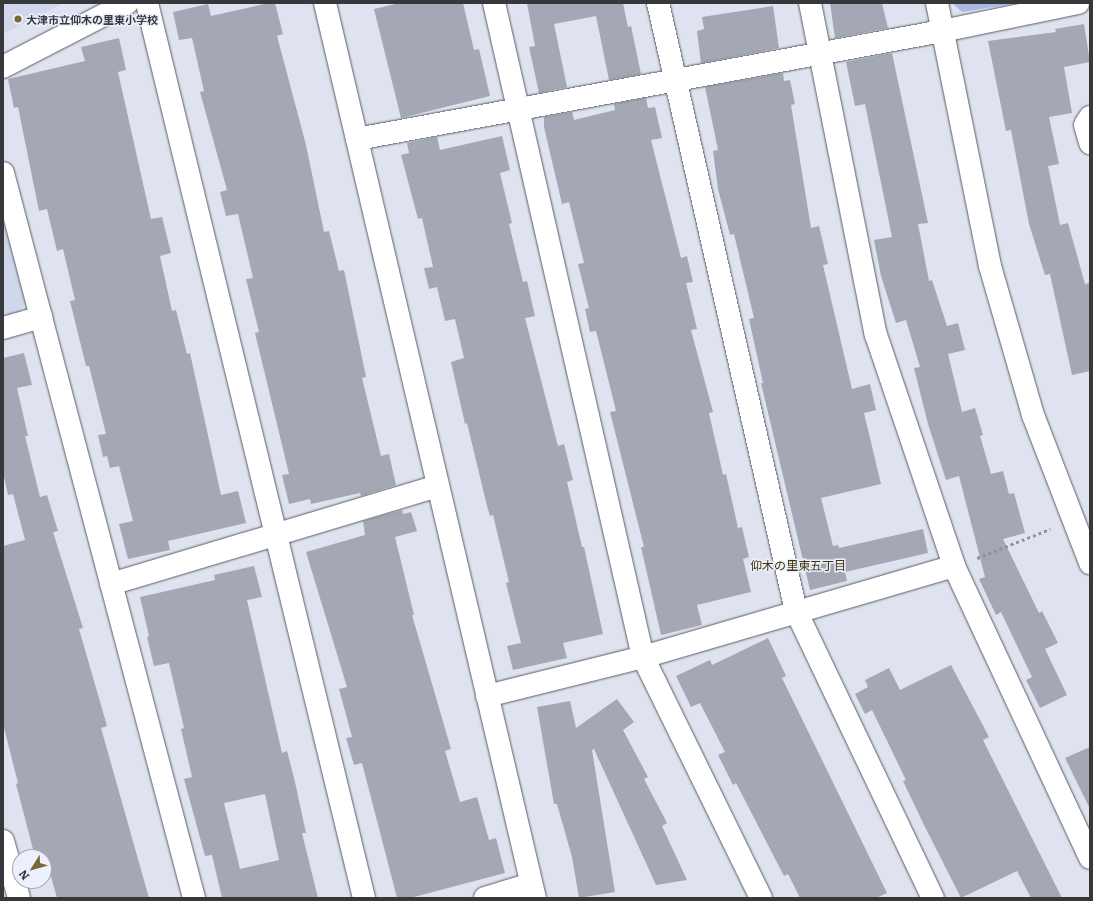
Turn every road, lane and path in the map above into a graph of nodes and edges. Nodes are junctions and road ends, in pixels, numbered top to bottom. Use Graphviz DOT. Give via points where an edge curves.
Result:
graph roads {
  1 [pos="127,3"];
  2 [pos="147,3"];
  3 [pos="325,3"];
  4 [pos="494,3"];
  5 [pos="658,3"];
  6 [pos="810,3"];
  7 [pos="937,3"];
  8 [pos="1078,3"];
  9 [pos="942,31"];
  10 [pos="819,54"];
  11 [pos="3,67"];
  12 [pos="675,80"];
  13 [pos="520,109"];
  14 [pos="1090,117"];
  15 [pos="357,139"];
  16 [pos="1090,143"];
  17 [pos="3,173"];
  18 [pos="41,318"];
  19 [pos="3,328"];
  20 [pos="438,486"];
  21 [pos="1074,521"];
  22 [pos="274,535"];
  23 [pos="1090,563"];
  24 [pos="954,566"];
  25 [pos="111,584"];
  26 [pos="796,611"];
  27 [pos="643,657"];
  28 [pos="487,696"];
  29 [pos="3,841"];
  30 [pos="1090,858"];
  31 [pos="533,891"];
  32 [pos="19,898"];
  33 [pos="194,898"];
  34 [pos="364,898"];
  35 [pos="484,898"];
  36 [pos="761,898"];
  37 [pos="933,898"];
  1 -- 11 [label="street"];
  2 -- 22 [label="street"];
  3 -- 15 [label="street"];
  4 -- 13 [label="street"];
  5 -- 12 [label="street"];
  6 -- 10 [label="street"];
  7 -- 9 [label="street"];
  8 -- 9 [label="street"];
  9 -- 10 [label="street"];
  9 -- 21 [label="street" via="990,266 1033,415"];
  10 -- 12 [label="street"];
  10 -- 24 [label="street" via="876,335"];
  12 -- 13 [label="street"];
  12 -- 26 [label="street"];
  13 -- 15 [label="street"];
  13 -- 27 [label="street"];
  14 -- 16 [label="street" via="1085,125"];
  15 -- 20 [label="street"];
  17 -- 18 [label="street"];
  18 -- 19 [label="street"];
  18 -- 25 [label="street"];
  20 -- 22 [label="street"];
  20 -- 28 [label="street"];
  21 -- 23 [label="street"];
  21 -- 24 [label="path"];
  22 -- 25 [label="street"];
  22 -- 34 [label="street"];
  24 -- 26 [label="street"];
  24 -- 30 [label="street"];
  25 -- 33 [label="street"];
  26 -- 27 [label="street"];
  26 -- 37 [label="street"];
  27 -- 28 [label="street"];
  27 -- 36 [label="street"];
  28 -- 31 [label="street"];
  29 -- 32 [label="street"];
  31 -- 35 [label="street"];
}
